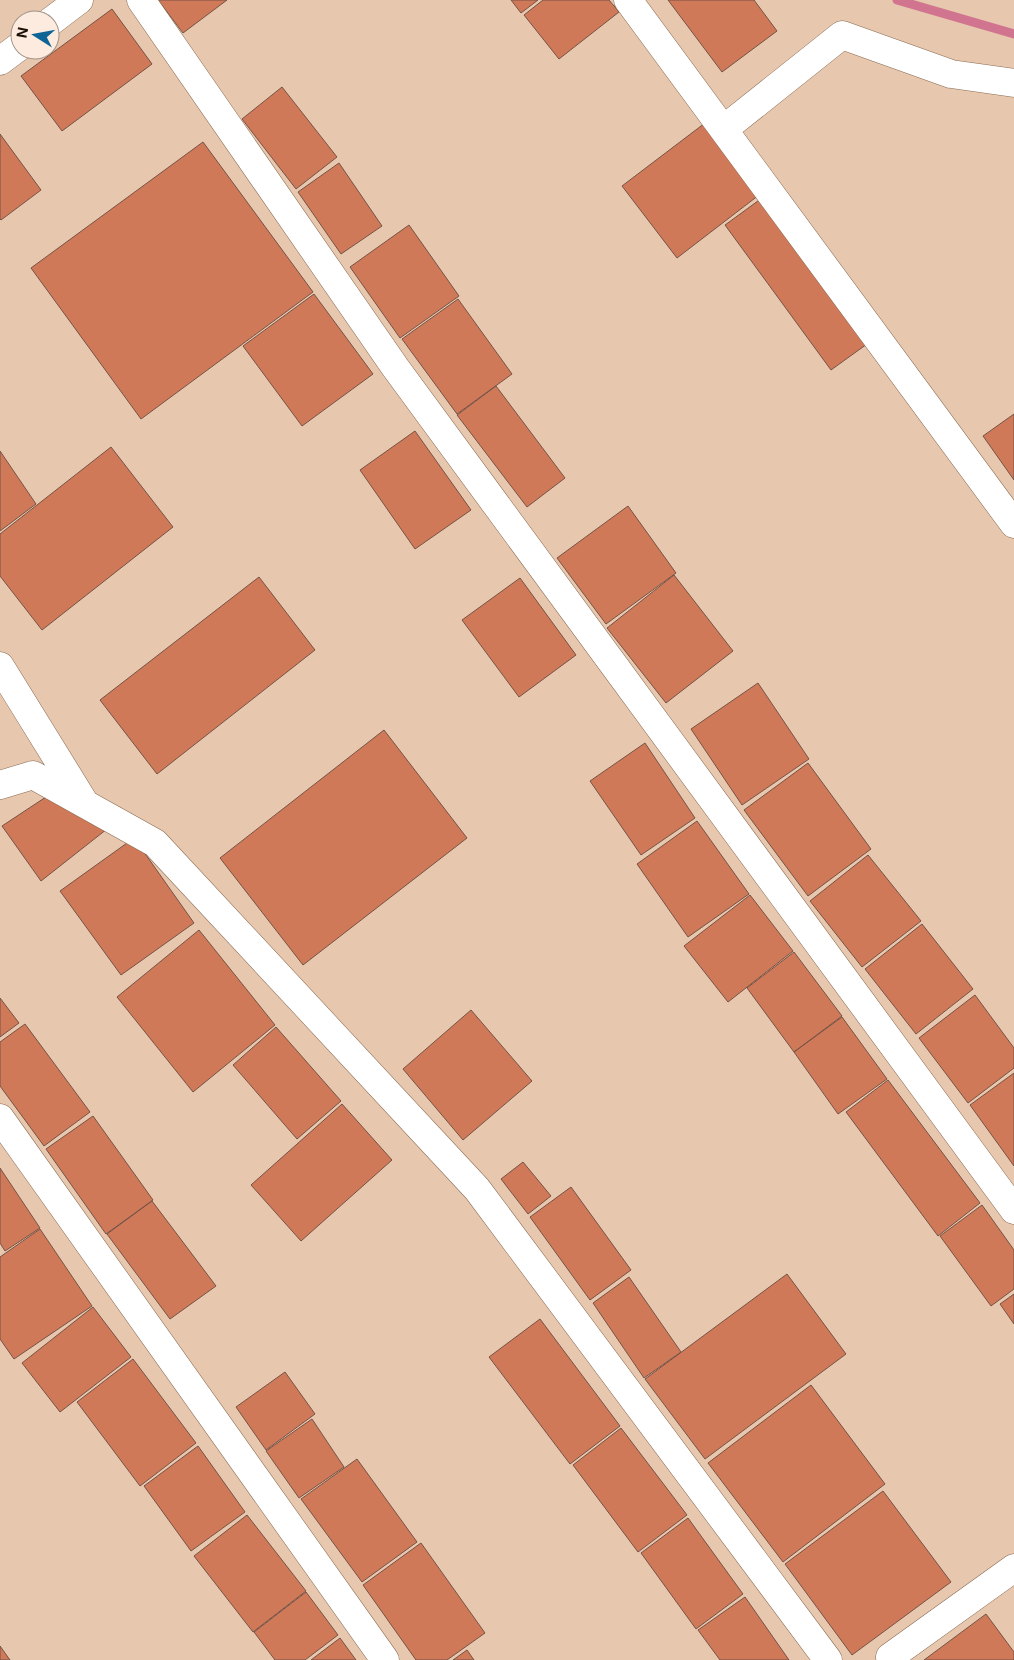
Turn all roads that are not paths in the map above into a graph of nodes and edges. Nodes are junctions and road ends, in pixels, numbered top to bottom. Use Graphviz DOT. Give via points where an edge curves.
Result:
graph roads {
  1 [pos="79,0"];
  2 [pos="141,0"];
  3 [pos="628,0"];
  4 [pos="60,14"];
  5 [pos="1014,83"];
  6 [pos="724,130"];
  7 [pos="1014,524"];
  8 [pos="0,666"];
  9 [pos="0,785"];
  10 [pos="85,804"];
  11 [pos="0,1118"];
  12 [pos="1014,1210"];
  13 [pos="1014,1568"];
  14 [pos="889,1659"];
  15 [pos="385,1660"];
  16 [pos="828,1660"];
  1 -- 4 [label="street"];
  2 -- 12 [label="street" via="395,367"];
  3 -- 6 [label="street"];
  5 -- 6 [label="street" via="951,74 842,35"];
  6 -- 7 [label="street"];
  8 -- 10 [label="street"];
  9 -- 10 [label="street" via="34,775"];
  10 -- 16 [label="street" via="155,843 477,1189"];
  11 -- 15 [label="street"];
  13 -- 14 [label="street"];
}
